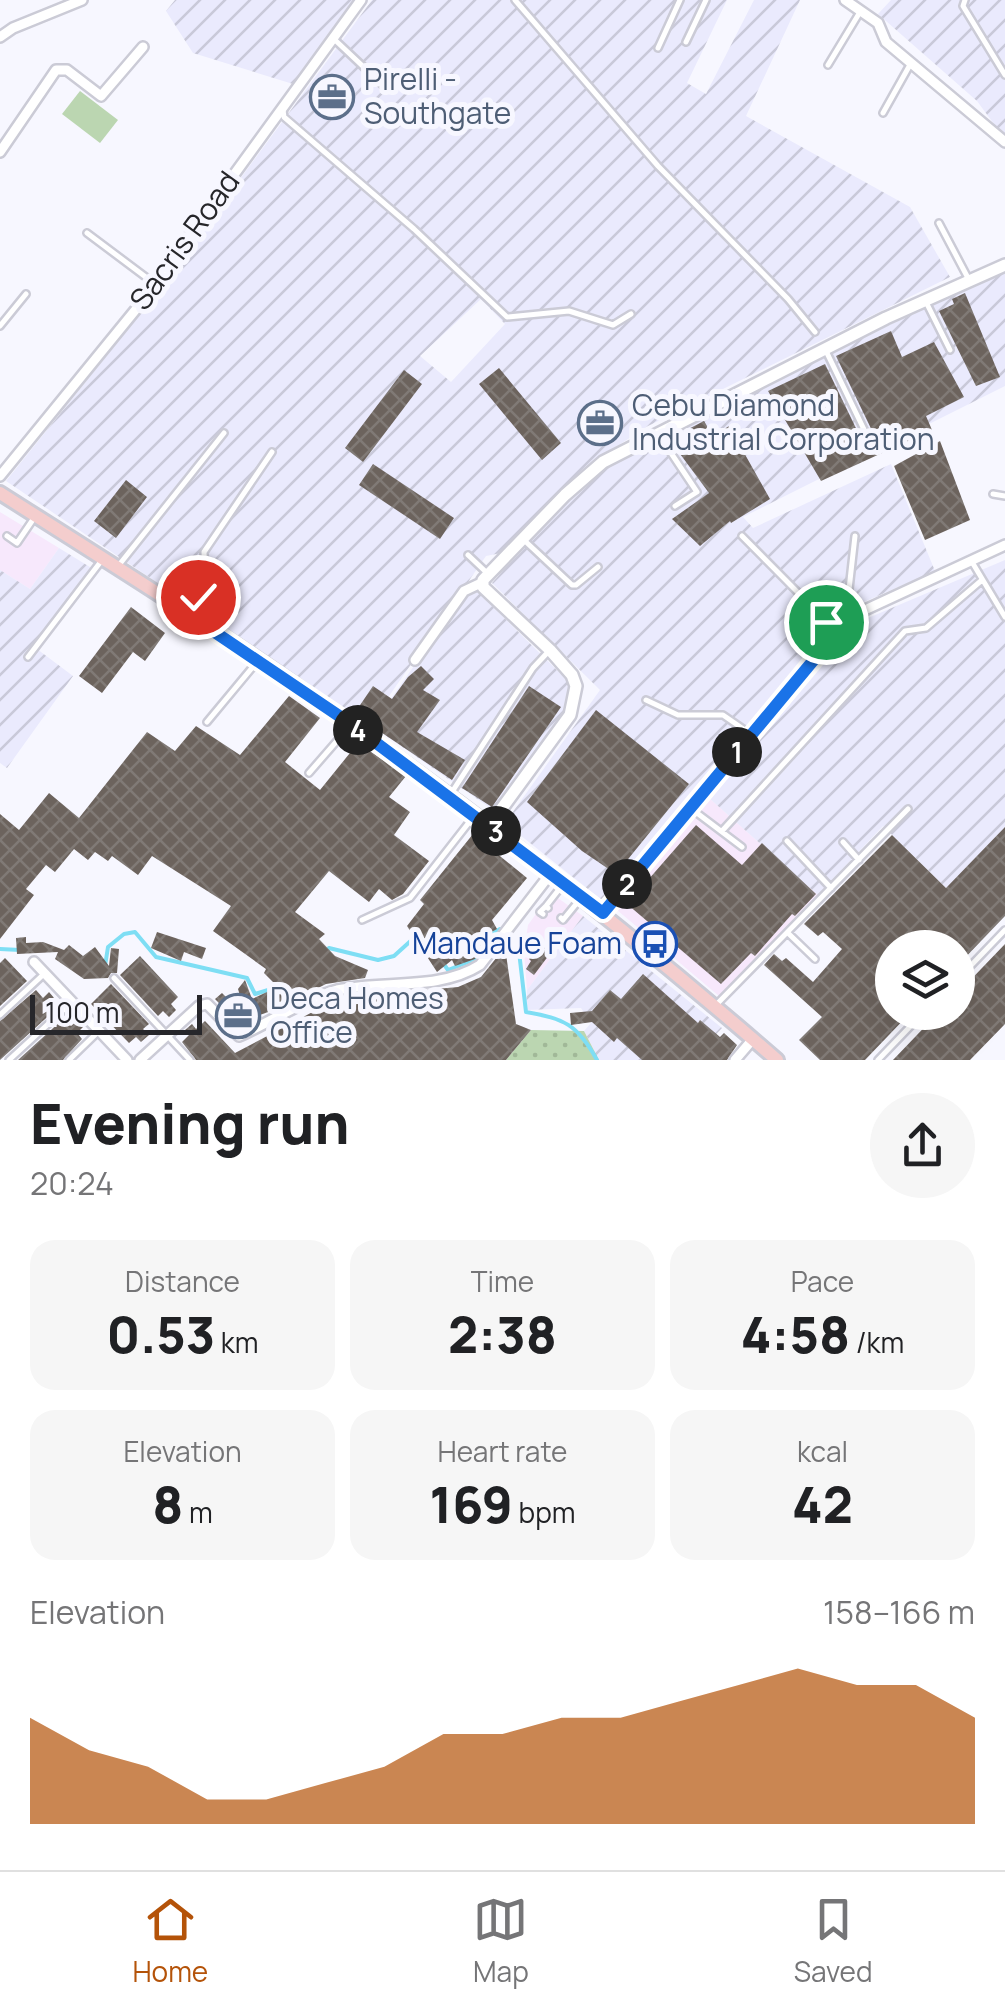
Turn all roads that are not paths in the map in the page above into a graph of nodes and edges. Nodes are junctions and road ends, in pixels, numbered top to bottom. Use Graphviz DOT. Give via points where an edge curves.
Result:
graph roads {
  1 [pos="82,0"];
  2 [pos="515,0"];
  3 [pos="680,0"];
  4 [pos="706,0"];
  5 [pos="846,0"];
  6 [pos="965,0"];
  7 [pos="356,2"];
  8 [pos="861,9"];
  9 [pos="0,38"];
  10 [pos="332,38"];
  11 [pos="686,42"];
  12 [pos="143,47"];
  13 [pos="658,48"];
  14 [pos="912,62"];
  15 [pos="828,65"];
  16 [pos="1005,75"];
  17 [pos="387,88"];
  18 [pos="283,105"];
  19 [pos="883,113"];
  20 [pos="1005,142"];
  21 [pos="0,152"];
  22 [pos="939,223"];
  23 [pos="87,233"];
  24 [pos="1005,265"];
  25 [pos="968,279"];
  26 [pos="155,284"];
  27 [pos="26,294"];
  28 [pos="924,300"];
  29 [pos="631,314"];
  30 [pos="0,326"];
  31 [pos="815,332"];
  32 [pos="824,348"];
  33 [pos="950,350"];
  34 [pos="657,432"];
  35 [pos="224,433"];
  36 [pos="872,446"];
  37 [pos="272,452"];
  38 [pos="0,476"];
  39 [pos="992,494"];
  40 [pos="1005,496"];
  41 [pos="2,498"];
  42 [pos="675,506"];
  43 [pos="36,516"];
  44 [pos="7,536"];
  45 [pos="742,536"];
  46 [pos="855,536"];
  47 [pos="523,539"];
  48 [pos="1005,545"];
  49 [pos="468,555"];
  50 [pos="103,559"];
  51 [pos="971,560"];
  52 [pos="598,567"];
  53 [pos="117,568"];
  54 [pos="485,579"];
  55 [pos="982,580"];
  56 [pos="188,614"];
  57 [pos="854,615"];
  58 [pos="1005,617"];
  59 [pos="837,632"];
  60 [pos="550,650"];
  61 [pos="28,657"];
  62 [pos="258,660"];
  63 [pos="415,660"];
  64 [pos="646,700"];
  65 [pos="207,722"];
  66 [pos="351,724"];
  67 [pos="752,735"];
  68 [pos="309,773"];
  69 [pos="449,796"];
  70 [pos="690,808"];
  71 [pos="908,809"];
  72 [pos="474,816"];
  73 [pos="490,826"];
  74 [pos="722,832"];
  75 [pos="787,841"];
  76 [pos="843,842"];
  77 [pos="742,846"];
  78 [pos="859,860"];
  79 [pos="551,873"];
  80 [pos="564,883"];
  81 [pos="831,888"];
  82 [pos="582,896"];
  83 [pos="603,913"];
  84 [pos="543,914"];
  85 [pos="362,920"];
  86 [pos="556,924"];
  87 [pos="1005,930"];
  88 [pos="788,934"];
  89 [pos="815,959"];
  90 [pos="975,961"];
  91 [pos="34,962"];
  92 [pos="45,973"];
  93 [pos="114,978"];
  94 [pos="72,1002"];
  95 [pos="716,1006"];
  96 [pos="0,1015"];
  97 [pos="907,1030"];
  98 [pos="100,1031"];
  99 [pos="167,1035"];
  100 [pos="754,1039"];
  101 [pos="10,1060"];
  102 [pos="68,1060"];
  103 [pos="127,1060"];
  104 [pos="140,1060"];
  105 [pos="190,1060"];
  106 [pos="735,1060"];
  107 [pos="778,1060"];
  108 [pos="878,1060"];
  1 -- 9 [label="street"];
  2 -- 31 [label="lane" via="658,166"];
  3 -- 13 [label="lane"];
  4 -- 11 [label="lane"];
  5 -- 8 [label="street"];
  6 -- 16 [label="lane"];
  7 -- 10 [label="street, Sacris Road"];
  8 -- 14 [label="street"];
  8 -- 15 [label="lane"];
  10 -- 17 [label="lane"];
  10 -- 18 [label="street, Sacris Road"];
  12 -- 21 [label="street" via="101,96 67,70 56,70"];
  14 -- 19 [label="lane"];
  14 -- 20 [label="street"];
  18 -- 26 [label="street, Sacris Road"];
  18 -- 29 [label="lane" via="284,117 507,317 569,311 613,325"];
  22 -- 25 [label="lane"];
  23 -- 26 [label="lane"];
  24 -- 25 [label="street"];
  25 -- 28 [label="street"];
  26 -- 38 [label="street, Sacris Road"];
  27 -- 30 [label="lane"];
  28 -- 32 [label="street"];
  28 -- 33 [label="lane"];
  32 -- 34 [label="street"];
  32 -- 36 [label="lane"];
  34 -- 42 [label="lane" via="697,492"];
  34 -- 47 [label="street" via="603,462"];
  35 -- 53 [label="lane"];
  37 -- 56 [label="lane" via="204,552 204,581"];
  39 -- 40 [label="lane"];
  41 -- 43 [label="main road"];
  43 -- 44 [label="lane" via="17,543"];
  43 -- 50 [label="main road"];
  45 -- 59 [label="lane"];
  46 -- 57 [label="lane" via="847,607"];
  47 -- 52 [label="lane" via="572,585"];
  47 -- 54 [label="street"];
  48 -- 51 [label="street"];
  49 -- 54 [label="lane"];
  50 -- 53 [label="main road"];
  50 -- 61 [label="lane"];
  51 -- 55 [label="lane"];
  51 -- 57 [label="street"];
  53 -- 56 [label="main road"];
  54 -- 60 [label="street"];
  54 -- 63 [label="street" via="464,591"];
  55 -- 58 [label="lane"];
  55 -- 74 [label="lane" via="926,628 904,631"];
  56 -- 62 [label="main road"];
  57 -- 59 [label="street"];
  59 -- 67 [label="street"];
  60 -- 69 [label="lane"];
  60 -- 73 [label="street" via="572,675 576,700"];
  62 -- 65 [label="lane"];
  62 -- 66 [label="main road"];
  64 -- 67 [label="lane" via="678,714 723,714"];
  66 -- 68 [label="lane"];
  66 -- 69 [label="main road"];
  67 -- 70 [label="street"];
  69 -- 72 [label="main road"];
  70 -- 74 [label="lane"];
  70 -- 83 [label="street"];
  71 -- 78 [label="lane"];
  72 -- 73 [label="main road"];
  72 -- 85 [label="lane" via="410,898"];
  73 -- 79 [label="main road"];
  74 -- 77 [label="lane"];
  75 -- 81 [label="lane"];
  76 -- 78 [label="lane"];
  78 -- 81 [label="lane"];
  79 -- 80 [label="main road"];
  79 -- 99 [label="street" via="467,973 334,991 239,1036 207,1004"];
  80 -- 82 [label="main road"];
  80 -- 84 [label="lane"];
  81 -- 88 [label="lane"];
  82 -- 83 [label="main road"];
  82 -- 86 [label="lane"];
  83 -- 95 [label="main road"];
  87 -- 90 [label="lane"];
  88 -- 89 [label="lane"];
  88 -- 95 [label="lane"];
  91 -- 92 [label="street"];
  92 -- 94 [label="street"];
  92 -- 96 [label="lane"];
  93 -- 99 [label="lane"];
  94 -- 98 [label="street"];
  94 -- 101 [label="lane"];
  95 -- 100 [label="main road"];
  97 -- 108 [label="lane"];
  98 -- 102 [label="lane"];
  98 -- 103 [label="street"];
  99 -- 104 [label="street"];
  99 -- 105 [label="lane"];
  100 -- 106 [label="street"];
  100 -- 107 [label="main road"];
}
